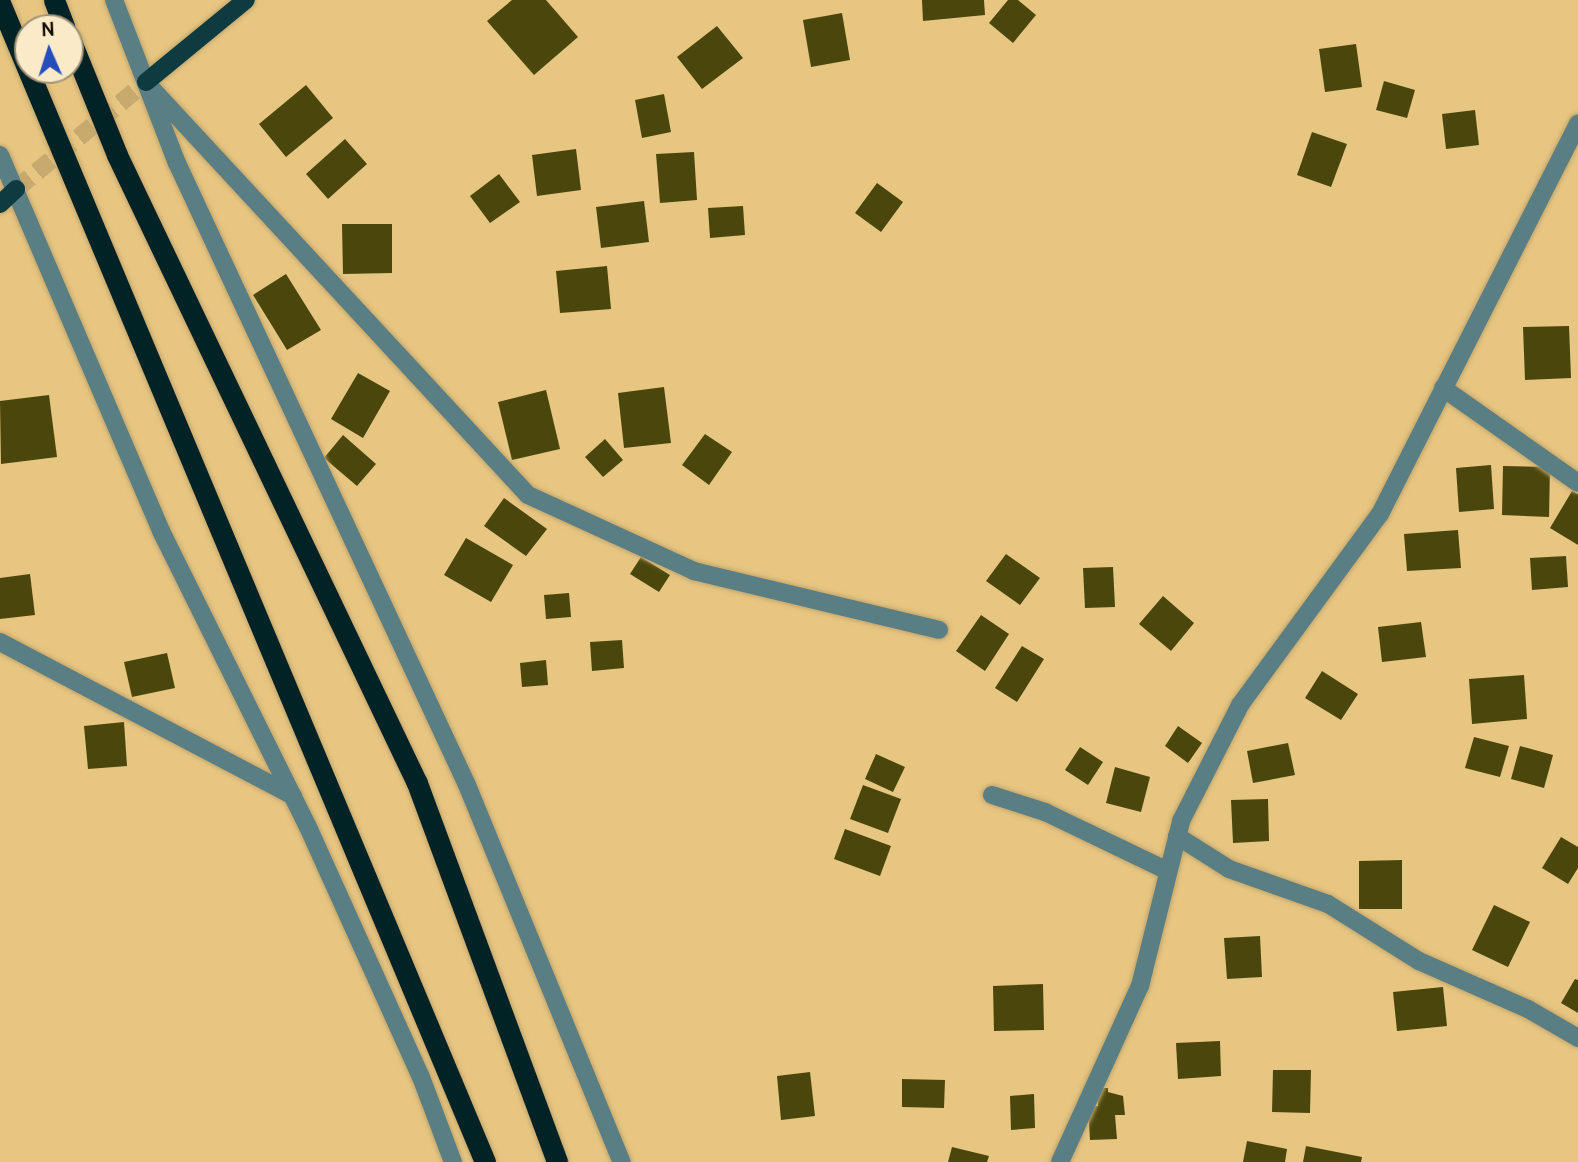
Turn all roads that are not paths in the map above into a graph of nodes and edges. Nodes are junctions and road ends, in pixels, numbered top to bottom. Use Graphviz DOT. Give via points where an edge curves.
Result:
graph roads {
  1 [pos="114,0"];
  2 [pos="246,0"];
  3 [pos="0,2"];
  4 [pos="84,74"];
  5 [pos="146,82"];
  6 [pos="1578,123"];
  7 [pos="0,155"];
  8 [pos="16,190"];
  9 [pos="0,204"];
  10 [pos="1443,388"];
  11 [pos="1578,482"];
  12 [pos="939,630"];
  13 [pos="0,642"];
  14 [pos="992,795"];
  15 [pos="293,796"];
  16 [pos="1177,836"];
  17 [pos="1168,871"];
  18 [pos="1578,1038"];
  19 [pos="453,1162"];
  20 [pos="485,1162"];
  21 [pos="557,1162"];
  22 [pos="622,1162"];
  23 [pos="1060,1162"];
  1 -- 5 [label="street"];
  2 -- 5 [label="main road"];
  3 -- 20 [label="highway"];
  4 -- 21 [label="highway" via="117,155 417,783"];
  5 -- 12 [label="street" via="528,495 694,571"];
  5 -- 22 [label="street" via="206,227 467,785"];
  6 -- 10 [label="street"];
  7 -- 8 [label="street"];
  8 -- 9 [label="main road"];
  8 -- 15 [label="street" via="161,531"];
  10 -- 11 [label="street"];
  10 -- 16 [label="street" via="1380,514 1240,705"];
  13 -- 15 [label="street"];
  14 -- 17 [label="street" via="1045,812"];
  15 -- 19 [label="street" via="421,1077"];
  16 -- 17 [label="street"];
  16 -- 18 [label="street" via="1229,869 1328,904 1419,961 1528,1009"];
  17 -- 23 [label="street" via="1140,986"];
}
